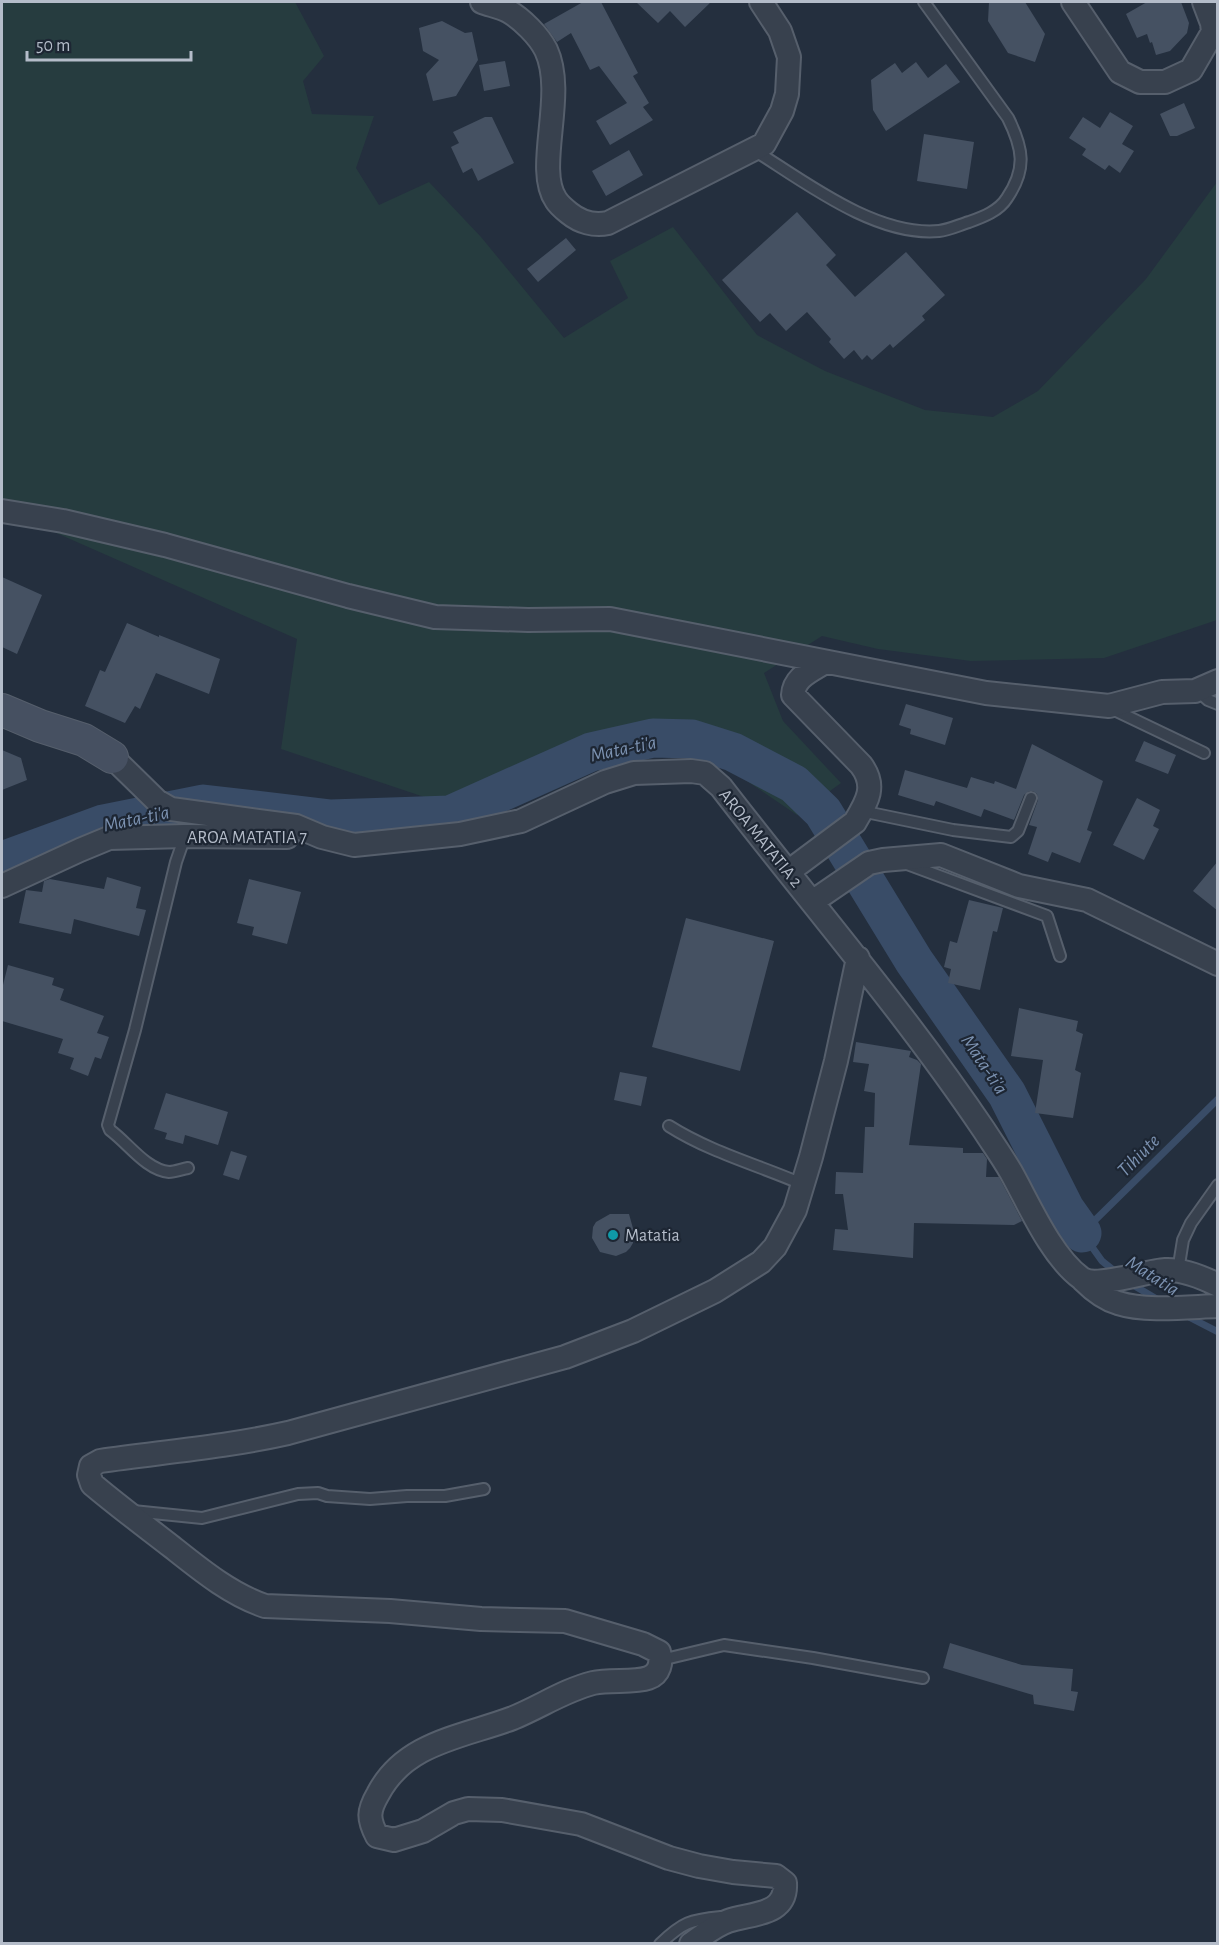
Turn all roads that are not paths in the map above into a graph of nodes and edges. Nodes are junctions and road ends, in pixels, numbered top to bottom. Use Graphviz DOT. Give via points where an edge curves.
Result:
graph roads {
  1 [pos="482,2"];
  2 [pos="761,2"];
  3 [pos="924,2"];
  4 [pos="1073,2"];
  5 [pos="1204,2"];
  6 [pos="754,150"];
  7 [pos="2,511"];
  8 [pos="825,662"];
  9 [pos="1218,681"];
  10 [pos="1197,690"];
  11 [pos="1218,704"];
  12 [pos="1104,706"];
  13 [pos="2,710"];
  14 [pos="1204,753"];
  15 [pos="112,757"];
  16 [pos="1031,798"];
  17 [pos="858,817"];
  18 [pos="185,836"];
  19 [pos="322,837"];
  20 [pos="876,861"];
  21 [pos="788,872"];
  22 [pos="2,886"];
  23 [pos="812,902"];
  24 [pos="1060,956"];
  25 [pos="858,958"];
  26 [pos="1218,964"];
  27 [pos="669,1126"];
  28 [pos="188,1168"];
  29 [pos="802,1184"];
  30 [pos="1218,1185"];
  31 [pos="1178,1271"];
  32 [pos="1083,1280"];
  33 [pos="1218,1285"];
  34 [pos="1218,1306"];
  35 [pos="484,1490"];
  36 [pos="124,1510"];
  37 [pos="661,1660"];
  38 [pos="923,1678"];
  39 [pos="755,1914"];
  40 [pos="660,1944"];
  41 [pos="691,1944"];
  1 -- 6 [label="street" via="515,16 547,51 555,88 549,186 556,201 575,218 599,225 608,223"];
  2 -- 6 [label="street" via="783,39 789,66 782,111 764,144"];
  3 -- 6 [label="lane" via="1008,118 1016,135 1021,153 1020,172 1004,204 981,218 936,232 889,226 854,212"];
  4 -- 5 [label="street" via="1120,72 1140,82 1165,82 1191,70 1213,32"];
  7 -- 8 [label="street" via="165,545 348,597 435,617 610,619"];
  8 -- 12 [label="street" via="986,693"];
  8 -- 17 [label="street" via="798,680 793,694 865,771 871,786"];
  9 -- 10 [label="street"];
  10 -- 11 [label="lane"];
  10 -- 12 [label="street" via="1162,692"];
  12 -- 14 [label="lane"];
  13 -- 15 [label="main road" via="84,740"];
  15 -- 19 [label="street, AROA MATATIA 2" via="157,801 171,809 296,826"];
  16 -- 17 [label="lane" via="1018,831 1011,837"];
  17 -- 21 [label="street"];
  18 -- 19 [label="street, AROA MATATIA 7"];
  18 -- 22 [label="street, AROA MATATIA 7" via="109,838"];
  18 -- 28 [label="lane" via="108,1125 147,1162 171,1172"];
  19 -- 21 [label="street, AROA MATATIA 2" via="354,845 470,832 521,821 605,782 634,773 691,771 705,773 721,787"];
  20 -- 23 [label="street"];
  20 -- 24 [label="lane" via="910,866 1047,916"];
  20 -- 26 [label="street" via="941,855 1019,886 1087,900"];
  21 -- 23 [label="street, AROA MATATIA 2"];
  23 -- 25 [label="street, AROA MATATIA 2"];
  25 -- 29 [label="street" via="836,1061"];
  25 -- 32 [label="street, AROA MATATIA 2" via="984,1130 1055,1250"];
  27 -- 29 [label="lane" via="709,1147"];
  29 -- 36 [label="street" via="795,1210 775,1247 715,1292 565,1357 327,1424 248,1442 100,1461 91,1466 92,1484"];
  30 -- 31 [label="lane" via="1191,1223"];
  31 -- 32 [label="street" via="1101,1282"];
  31 -- 33 [label="street"];
  32 -- 34 [label="street, AROA MATATIA 2" via="1119,1304 1151,1308"];
  35 -- 36 [label="lane" via="370,1499 298,1494 202,1518"];
  36 -- 37 [label="street" via="226,1588 265,1606 564,1621 643,1644 659,1652"];
  37 -- 38 [label="lane" via="724,1645"];
  37 -- 39 [label="street" via="657,1672 648,1678 593,1683 412,1755 382,1785 370,1808 370,1824 377,1836 394,1840 468,1809 502,1810 581,1824 679,1861 776,1876 785,1883 783,1900"];
  39 -- 40 [label="lane" via="695,1919 673,1931"];
  39 -- 41 [label="street" via="726,1922"];
}
